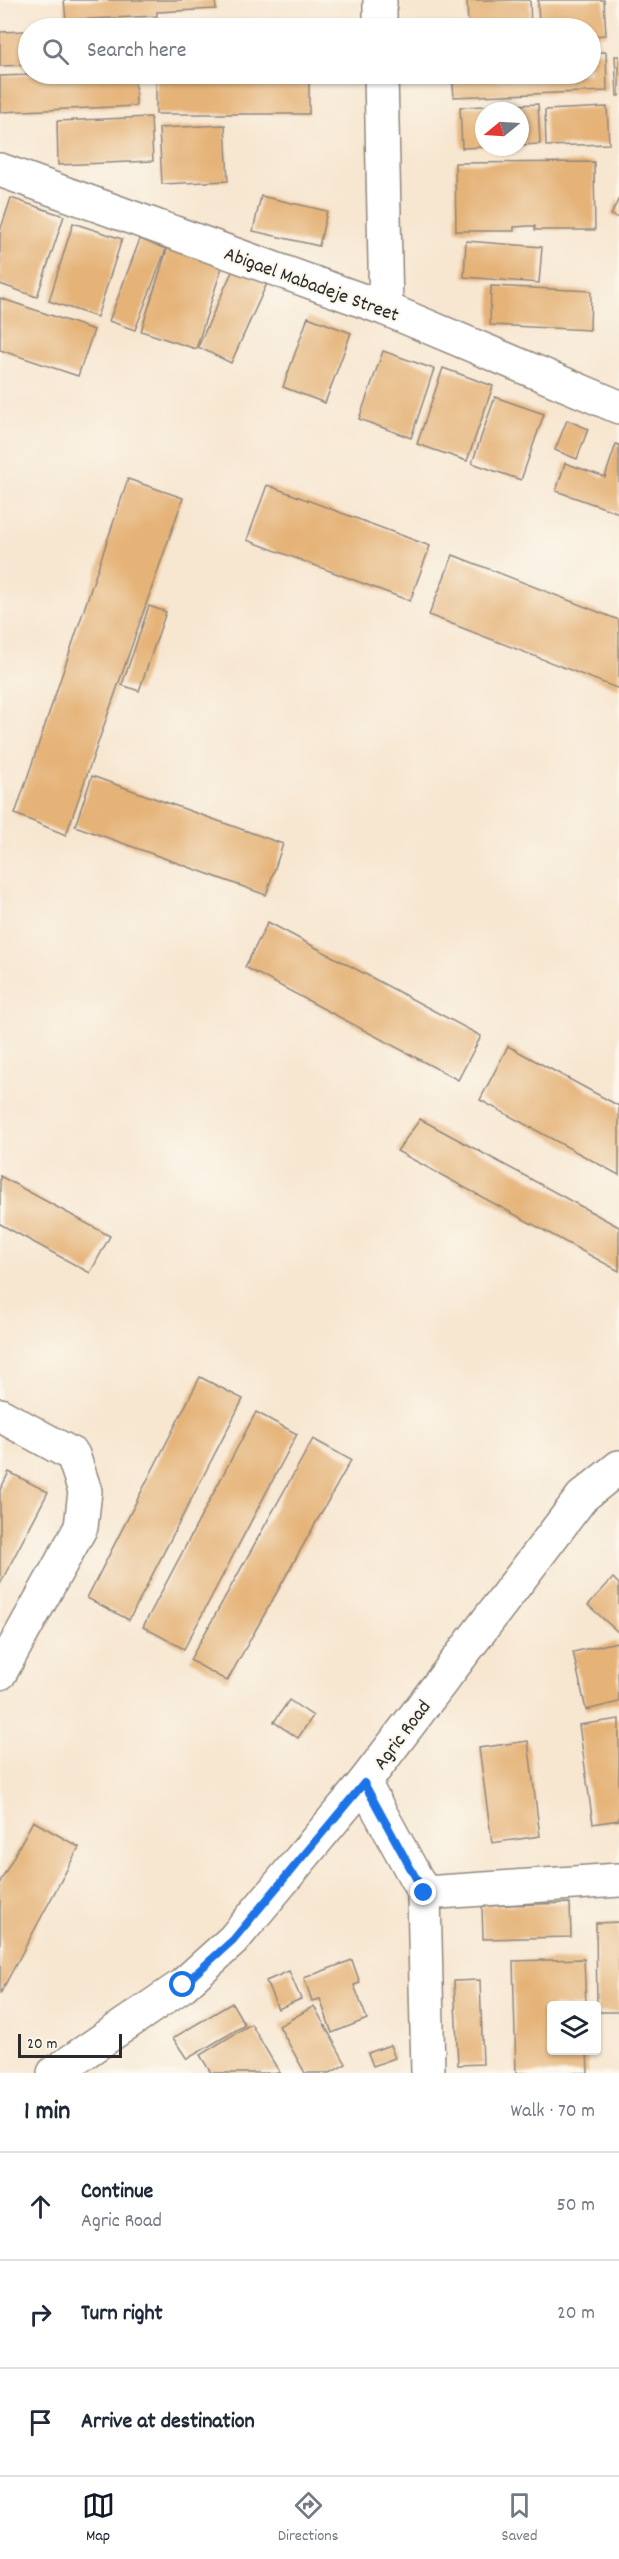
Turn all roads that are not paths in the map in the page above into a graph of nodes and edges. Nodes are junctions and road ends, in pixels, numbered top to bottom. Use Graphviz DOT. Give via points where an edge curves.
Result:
graph roads {
  1 [pos="380,0"];
  2 [pos="380,18"];
  3 [pos="381,84"];
  4 [pos="0,170"];
  5 [pos="386,309"];
  6 [pos="619,407"];
  7 [pos="0,1415"];
  8 [pos="619,1467"];
  9 [pos="0,1673"];
  10 [pos="364,1783"];
  11 [pos="619,1880"];
  12 [pos="424,1893"];
  13 [pos="54,2073"];
  14 [pos="428,2073"];
  1 -- 2 [label="street"];
  3 -- 5 [label="street"];
  4 -- 5 [label="street, Abigael Mabadeje Street"];
  5 -- 6 [label="street, Abigael Mabadeje Street"];
  7 -- 9 [label="street" via="74,1455 85,1491 81,1527"];
  8 -- 10 [label="street, Agric Road" via="582,1497"];
  10 -- 12 [label="street"];
  10 -- 13 [label="street, Agric Road" via="233,1940 183,1985"];
  11 -- 12 [label="street"];
  12 -- 14 [label="street"];
}
